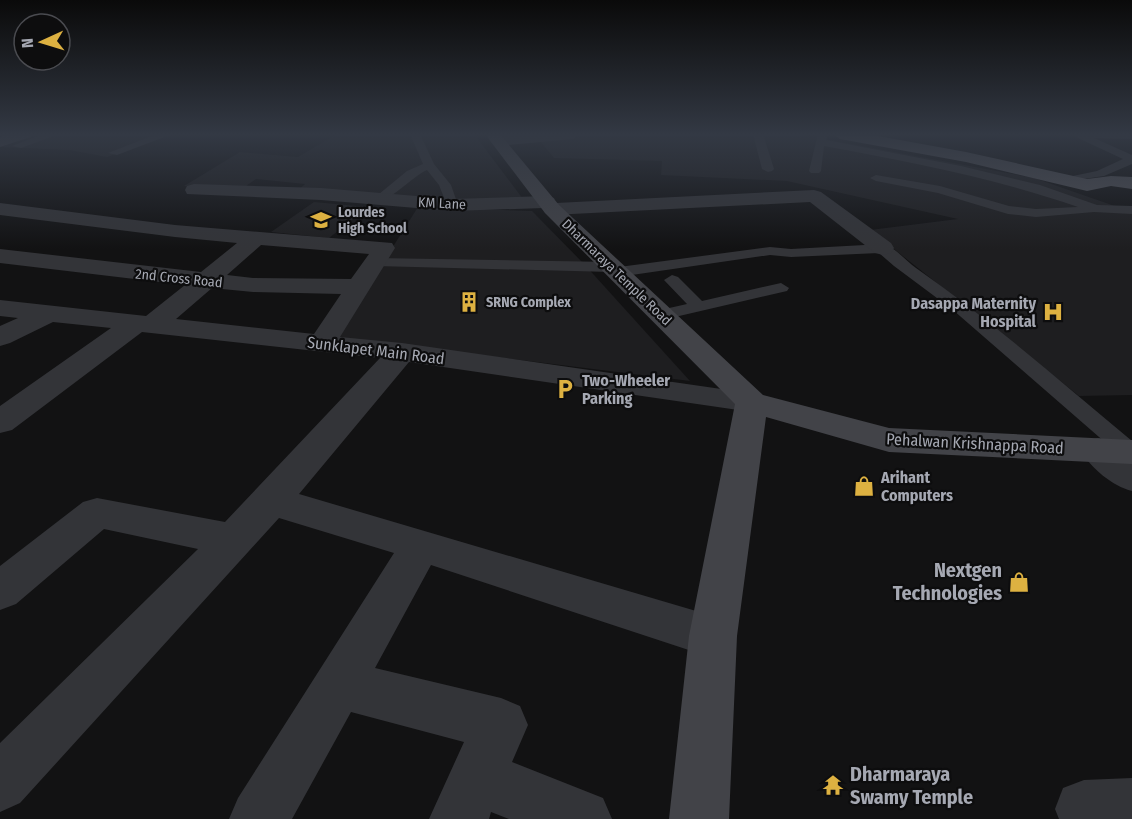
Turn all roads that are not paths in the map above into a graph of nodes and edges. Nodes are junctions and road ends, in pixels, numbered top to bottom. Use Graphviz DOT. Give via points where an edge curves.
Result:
graph roads {
  1 [pos="411,172"];
  2 [pos="435,172"];
  3 [pos="523,172"];
  4 [pos="991,172"];
  5 [pos="1020,172"];
  6 [pos="1063,172"];
  7 [pos="1105,172"];
  8 [pos="876,178"];
  9 [pos="1088,180"];
  10 [pos="1111,181"];
  11 [pos="1132,183"];
  12 [pos="1132,188"];
  13 [pos="195,190"];
  14 [pos="379,199"];
  15 [pos="1132,200"];
  16 [pos="452,205"];
  17 [pos="549,205"];
  18 [pos="0,209"];
  19 [pos="1096,209"];
  20 [pos="1132,210"];
  21 [pos="97,221"];
  22 [pos="257,237"];
  23 [pos="331,244"];
  24 [pos="883,248"];
  25 [pos="0,256"];
  26 [pos="26,260"];
  27 [pos="376,262"];
  28 [pos="615,270"];
  29 [pos="0,273"];
  30 [pos="672,280"];
  31 [pos="207,281"];
  32 [pos="359,287"];
  33 [pos="781,288"];
  34 [pos="699,307"];
  35 [pos="0,308"];
  36 [pos="50,313"];
  37 [pos="662,315"];
  38 [pos="144,324"];
  39 [pos="0,337"];
  40 [pos="322,343"];
  41 [pos="402,352"];
  42 [pos="752,402"];
  43 [pos="0,422"];
  44 [pos="1123,458"];
  45 [pos="271,501"];
  46 [pos="234,540"];
  47 [pos="421,545"];
  48 [pos="0,591"];
  49 [pos="713,636"];
  50 [pos="339,684"];
  51 [pos="0,783"];
  52 [pos="468,798"];
  53 [pos="259,819"];
  54 [pos="582,819"];
  55 [pos="699,819"];
  1 -- 14 [label="lane"];
  2 -- 16 [label="lane" via="445,185"];
  3 -- 17 [label="main road, Dharmaraya Temple Road"];
  4 -- 19 [label="lane"];
  5 -- 9 [label="main road"];
  6 -- 9 [label="main road"];
  7 -- 9 [label="lane"];
  8 -- 19 [label="lane" via="940,190 1008,210 1035,213"];
  9 -- 10 [label="main road"];
  9 -- 15 [label="main road"];
  10 -- 11 [label="main road"];
  10 -- 12 [label="main road"];
  13 -- 14 [label="street, KM Lane"];
  14 -- 16 [label="street, KM Lane"];
  14 -- 23 [label="street"];
  16 -- 17 [label="street, KM Lane"];
  17 -- 24 [label="street, KM Lane" via="814,196"];
  17 -- 28 [label="main road, Dharmaraya Temple Road"];
  18 -- 21 [label="street"];
  19 -- 20 [label="lane"];
  21 -- 22 [label="street"];
  21 -- 26 [label="street"];
  22 -- 23 [label="street"];
  22 -- 31 [label="street"];
  23 -- 27 [label="street" via="384,248"];
  24 -- 28 [label="lane" via="770,251"];
  24 -- 44 [label="lane" via="959,306"];
  25 -- 26 [label="street, 2nd Cross Road"];
  26 -- 29 [label="street"];
  26 -- 31 [label="street, 2nd Cross Road"];
  27 -- 28 [label="lane"];
  27 -- 32 [label="street"];
  28 -- 37 [label="main road, Dharmaraya Temple Road"];
  30 -- 34 [label="lane"];
  31 -- 32 [label="street, 2nd Cross Road"];
  31 -- 38 [label="street"];
  32 -- 40 [label="street"];
  33 -- 34 [label="lane"];
  34 -- 37 [label="lane"];
  35 -- 36 [label="street, Sunklapet Main Road"];
  36 -- 38 [label="street, Sunklapet Main Road"];
  36 -- 39 [label="street"];
  37 -- 42 [label="main road, Dharmaraya Temple Road"];
  38 -- 40 [label="street, Sunklapet Main Road"];
  38 -- 43 [label="street"];
  40 -- 41 [label="street, Sunklapet Main Road"];
  41 -- 42 [label="street, Sunklapet Main Road"];
  41 -- 45 [label="street"];
  42 -- 44 [label="main road, Pehalwan Krishnappa Road" via="889,440"];
  42 -- 49 [label="main road"];
  45 -- 46 [label="street"];
  45 -- 47 [label="street"];
  46 -- 48 [label="street" via="97,513"];
  46 -- 51 [label="street"];
  47 -- 49 [label="street"];
  47 -- 50 [label="street"];
  49 -- 55 [label="main road"];
  50 -- 52 [label="street" via="501,725"];
  50 -- 53 [label="street"];
  52 -- 54 [label="street"];
}
